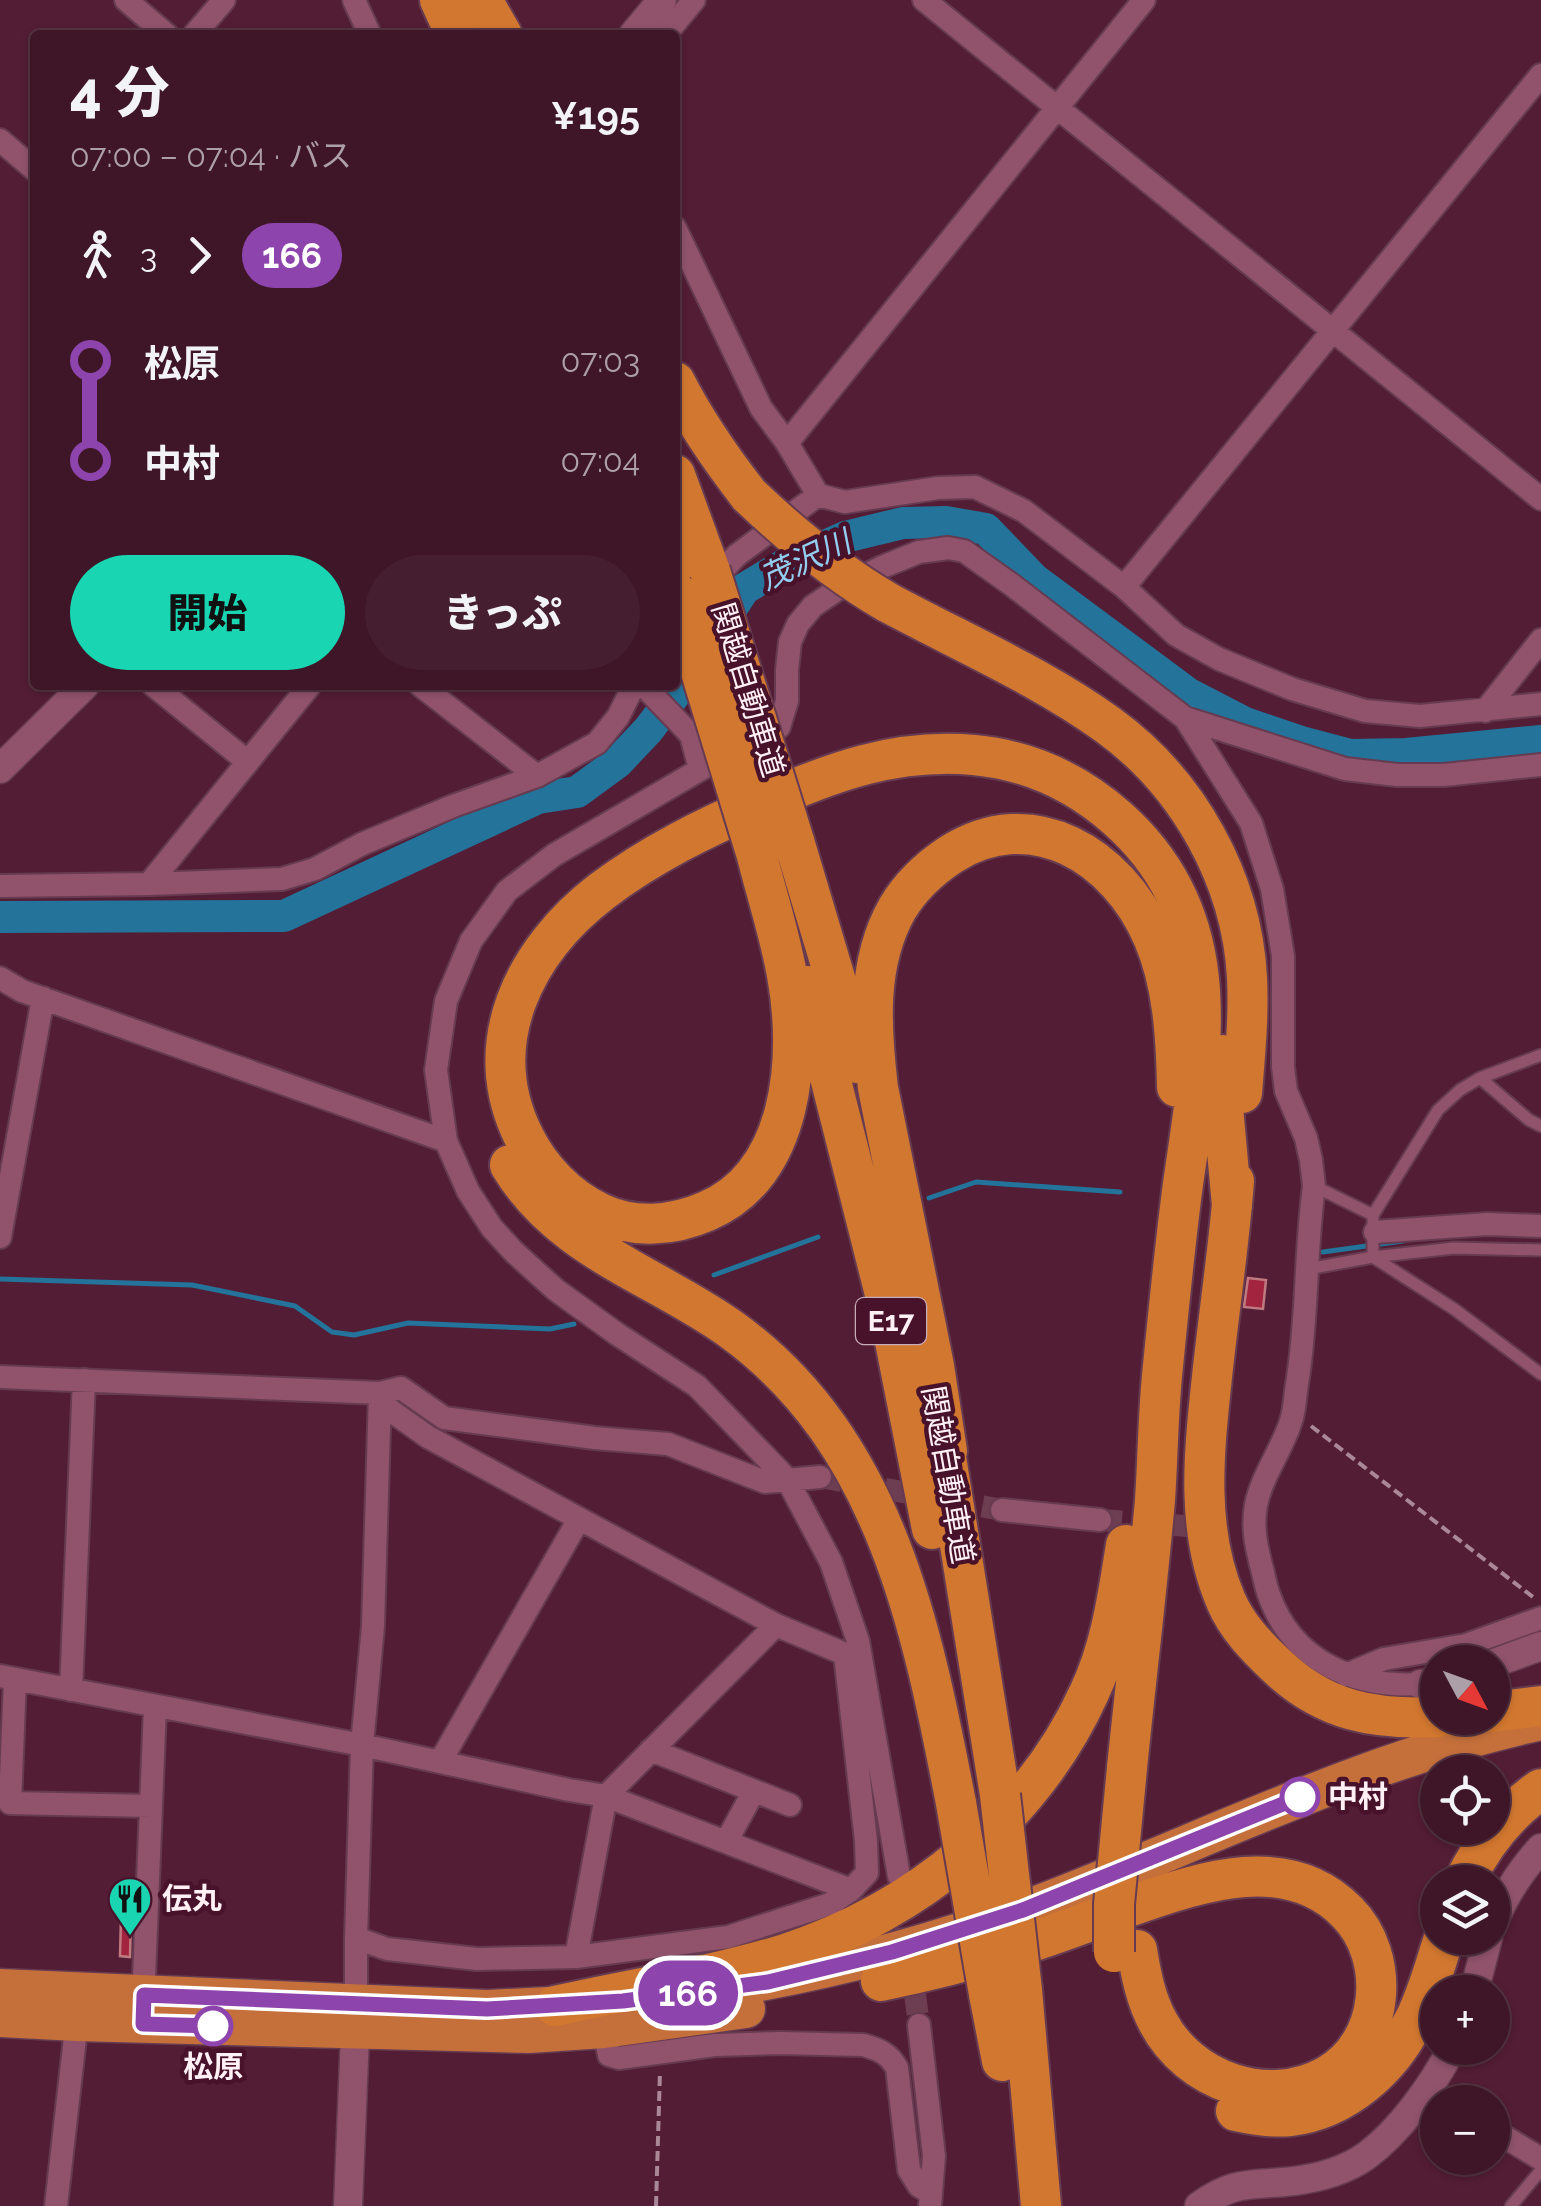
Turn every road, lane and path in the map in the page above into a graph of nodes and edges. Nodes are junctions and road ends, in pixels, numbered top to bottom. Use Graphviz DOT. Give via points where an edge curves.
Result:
graph roads {
  1 [pos="126,0"];
  2 [pos="224,0"];
  3 [pos="354,0"];
  4 [pos="440,0"];
  5 [pos="479,0"];
  6 [pos="662,0"];
  7 [pos="694,0"];
  8 [pos="924,0"];
  9 [pos="1144,0"];
  10 [pos="161,30"];
  11 [pos="198,30"];
  12 [pos="368,30"];
  13 [pos="454,30"];
  14 [pos="491,30"];
  15 [pos="499,30"];
  16 [pos="647,30"];
  17 [pos="649,30"];
  18 [pos="1541,74"];
  19 [pos="1057,107"];
  20 [pos="0,140"];
  21 [pos="30,166"];
  22 [pos="680,239"];
  23 [pos="1333,330"];
  24 [pos="680,391"];
  25 [pos="788,443"];
  26 [pos="818,495"];
  27 [pos="1541,499"];
  28 [pos="680,545"];
  29 [pos="1124,587"];
  30 [pos="683,588"];
  31 [pos="1541,640"];
  32 [pos="80,690"];
  33 [pos="159,690"];
  34 [pos="306,690"];
  35 [pos="426,690"];
  36 [pos="637,690"];
  37 [pos="644,690"];
  38 [pos="1541,704"];
  39 [pos="1485,711"];
  40 [pos="1185,718"];
  41 [pos="248,762"];
  42 [pos="1541,765"];
  43 [pos="0,769"];
  44 [pos="700,770"];
  45 [pos="538,776"];
  46 [pos="773,850"];
  47 [pos="149,884"];
  48 [pos="0,886"];
  49 [pos="0,978"];
  50 [pos="43,998"];
  51 [pos="1541,1054"];
  52 [pos="1480,1078"];
  53 [pos="1541,1126"];
  54 [pos="446,1141"];
  55 [pos="1314,1186"];
  56 [pos="1181,1200"];
  57 [pos="1232,1206"];
  58 [pos="1374,1226"];
  59 [pos="1541,1226"];
  60 [pos="0,1237"];
  61 [pos="1541,1250"];
  62 [pos="1374,1256"];
  63 [pos="1308,1269"];
  64 [pos="1162,1371"];
  65 [pos="1541,1374"];
  66 [pos="0,1377"];
  67 [pos="84,1380"];
  68 [pos="1212,1384"];
  69 [pos="380,1398"];
  70 [pos="1292,1412"];
  71 [pos="946,1451"];
  72 [pos="820,1477"];
  73 [pos="788,1479"];
  74 [pos="1002,1510"];
  75 [pos="579,1519"];
  76 [pos="1100,1520"];
  77 [pos="1228,1530"];
  78 [pos="1253,1532"];
  79 [pos="1541,1603"];
  80 [pos="1541,1618"];
  81 [pos="776,1625"];
  82 [pos="1541,1646"];
  83 [pos="851,1647"];
  84 [pos="1510,1657"];
  85 [pos="1346,1676"];
  86 [pos="7,1678"];
  87 [pos="71,1690"];
  88 [pos="1420,1691"];
  89 [pos="1420,1703"];
  90 [pos="1541,1706"];
  91 [pos="155,1707"];
  92 [pos="1510,1710"];
  93 [pos="1541,1722"];
  94 [pos="362,1745"];
  95 [pos="1541,1746"];
  96 [pos="651,1750"];
  97 [pos="1507,1755"];
  98 [pos="440,1762"];
  99 [pos="1137,1770"];
  100 [pos="1420,1780"];
  101 [pos="1541,1790"];
  102 [pos="754,1791"];
  103 [pos="606,1796"];
  104 [pos="976,1799"];
  105 [pos="790,1805"];
  106 [pos="150,1806"];
  107 [pos="726,1842"];
  108 [pos="1541,1848"];
  109 [pos="1472,1865"];
  110 [pos="899,1876"];
  111 [pos="1510,1889"];
  112 [pos="851,1890"];
  113 [pos="356,1938"];
  114 [pos="1125,1951"];
  115 [pos="1438,1955"];
  116 [pos="576,1957"];
  117 [pos="880,1981"];
  118 [pos="0,1988"];
  119 [pos="1002,1992"];
  120 [pos="554,2006"];
  121 [pos="78,2007"];
  122 [pos="143,2009"];
  123 [pos="355,2017"];
  124 [pos="0,2018"];
  125 [pos="919,2024"];
  126 [pos="604,2030"];
  127 [pos="660,2054"];
  128 [pos="1420,2111"];
  129 [pos="1510,2140"];
  130 [pos="1541,2160"];
  131 [pos="1541,2170"];
  132 [pos="930,2199"];
  133 [pos="56,2206"];
  134 [pos="348,2206"];
  135 [pos="656,2206"];
  136 [pos="1014,2206"];
  137 [pos="1041,2206"];
  138 [pos="1199,2206"];
  139 [pos="1511,2206"];
  1 -- 10 [label="street"];
  2 -- 11 [label="street"];
  3 -- 12 [label="street"];
  4 -- 13 [label="highway"];
  5 -- 14 [label="highway"];
  5 -- 15 [label="highway"];
  6 -- 16 [label="street"];
  7 -- 17 [label="street"];
  8 -- 19 [label="street"];
  9 -- 19 [label="street"];
  18 -- 23 [label="street"];
  19 -- 23 [label="street"];
  19 -- 25 [label="street"];
  20 -- 21 [label="street"];
  22 -- 25 [label="street" via="760,408"];
  23 -- 27 [label="street"];
  23 -- 29 [label="street"];
  24 -- 57 [label="highway, bridge" via="719,457 777,522 860,586 1110,726 1197,820 1232,892 1247,978"];
  25 -- 26 [label="street"];
  26 -- 29 [label="street" via="845,502 975,487 1024,511"];
  26 -- 30 [label="street"];
  28 -- 30 [label="highway, 関越自動車道 / E17"];
  29 -- 39 [label="street" via="1176,634 1292,689 1366,711"];
  30 -- 46 [label="highway, 関越自動車道 / E17, bridge"];
  31 -- 39 [label="street"];
  32 -- 43 [label="street"];
  33 -- 41 [label="street"];
  34 -- 41 [label="street"];
  35 -- 45 [label="street"];
  36 -- 45 [label="street" via="597,742"];
  37 -- 44 [label="street" via="690,735"];
  38 -- 39 [label="street"];
  40 -- 42 [label="street" via="1345,769 1444,775"];
  40 -- 44 [label="street" via="1012,585 948,548 882,567 813,606 790,642 780,726"];
  40 -- 55 [label="street" via="1251,823 1272,889 1283,956 1286,1091 1306,1138"];
  41 -- 47 [label="street"];
  44 -- 54 [label="street" via="554,855 508,892 472,941 446,1001 436,1070"];
  45 -- 47 [label="street" via="282,879"];
  46 -- 56 [label="highway" via="792,1018 790,1086 759,1170 713,1209 650,1224 596,1212 568,1193 530,1150 509,1098 505,1067 507,1036 527,974 570,918 674,844 820,777 890,758 966,754 1035,768 1094,799 1167,878 1189,931 1202,990 1200,1073"];
  46 -- 71 [label="highway, 関越自動車道 / E17" via="837,985"];
  46 -- 104 [label="highway, 関越自動車道 / E17" via="888,1306"];
  47 -- 48 [label="street"];
  49 -- 50 [label="street"];
  50 -- 54 [label="street"];
  50 -- 60 [label="street"];
  51 -- 52 [label="lane"];
  52 -- 53 [label="lane"];
  52 -- 58 [label="lane" via="1438,1110"];
  54 -- 73 [label="street" via="468,1191 514,1252 556,1290 698,1386"];
  55 -- 58 [label="lane"];
  55 -- 63 [label="street"];
  56 -- 64 [label="highway"];
  56 -- 71 [label="highway" via="1173,1013 1164,969 1136,905 1087,855 1059,840 1026,832 964,846 916,882 897,910 884,940 872,1008 878,1088"];
  57 -- 68 [label="highway"];
  57 -- 104 [label="highway" via="1223,1107 1224,987 1206,905 1171,841 1127,793 1038,742 959,729 885,735 710,797 589,869 534,920 496,983 485,1016 482,1084 502,1152 522,1185 578,1238 732,1330 791,1383 832,1432 904,1578"];
  58 -- 59 [label="street"];
  58 -- 62 [label="lane"];
  61 -- 62 [label="lane" via="1454,1248"];
  62 -- 63 [label="lane"];
  62 -- 65 [label="lane"];
  63 -- 70 [label="street"];
  64 -- 99 [label="highway"];
  64 -- 120 [label="highway" via="1108,1643 1090,1691 1047,1765 986,1836 913,1893 831,1936 747,1965"];
  66 -- 67 [label="street"];
  67 -- 69 [label="street"];
  67 -- 87 [label="street"];
  68 -- 89 [label="highway" via="1203,1470 1208,1541 1222,1590 1244,1631 1286,1675 1339,1707 1401,1718"];
  68 -- 99 [label="highway" via="1175,1495"];
  69 -- 73 [label="street" via="401,1388 444,1418 668,1444 765,1482"];
  69 -- 75 [label="street" via="428,1438"];
  69 -- 94 [label="street"];
  70 -- 78 [label="street" via="1264,1479"];
  70 -- 79 [label="path"];
  71 -- 104 [label="highway, 関越自動車道 / E17"];
  72 -- 73 [label="street"];
  73 -- 83 [label="street" via="831,1562"];
  74 -- 76 [label="street"];
  75 -- 81 [label="street"];
  75 -- 98 [label="street"];
  77 -- 78 [label="street"];
  78 -- 85 [label="street" via="1269,1596 1285,1627"];
  80 -- 85 [label="street" via="1466,1644 1384,1659"];
  81 -- 83 [label="street"];
  81 -- 96 [label="street"];
  82 -- 84 [label="street"];
  83 -- 110 [label="street"];
  83 -- 112 [label="street" via="867,1873"];
  85 -- 88 [label="street"];
  86 -- 87 [label="street"];
  86 -- 106 [label="street" via="10,1804"];
  87 -- 91 [label="street"];
  90 -- 92 [label="highway"];
  91 -- 94 [label="street"];
  91 -- 106 [label="street"];
  93 -- 120 [label="highway" via="1371,1770 1023,1910 892,1952 768,1982"];
  94 -- 98 [label="street"];
  94 -- 113 [label="street"];
  95 -- 97 [label="highway"];
  96 -- 102 [label="street"];
  96 -- 103 [label="street"];
  98 -- 103 [label="street"];
  99 -- 114 [label="highway" via="1134,1896"];
  100 -- 117 [label="highway" via="1026,1933"];
  101 -- 109 [label="highway" via="1494,1831"];
  102 -- 105 [label="street"];
  102 -- 107 [label="street"];
  103 -- 107 [label="street"];
  103 -- 116 [label="street"];
  104 -- 119 [label="highway, 関越自動車道 / E17"];
  106 -- 122 [label="street"];
  107 -- 112 [label="street"];
  108 -- 111 [label="street"];
  112 -- 116 [label="street" via="830,1904 728,1937"];
  113 -- 116 [label="street" via="387,1949 477,1959"];
  113 -- 123 [label="street"];
  114 -- 115 [label="highway" via="1118,1982 1125,2009 1155,2060 1200,2098 1260,2116 1322,2109 1376,2074 1414,2022"];
  114 -- 117 [label="highway" via="1174,2046 1211,2076 1253,2089 1278,2090 1326,2077 1355,2051 1376,2002 1376,1960 1349,1913 1308,1884 1282,1877 1194,1885 1034,1941"];
  117 -- 126 [label="highway"];
  118 -- 121 [label="highway"];
  119 -- 136 [label="highway, 関越自動車道 / E17"];
  119 -- 137 [label="highway, 関越自動車道 / E17"];
  120 -- 123 [label="highway"];
  121 -- 122 [label="highway"];
  121 -- 124 [label="highway"];
  121 -- 133 [label="street"];
  122 -- 123 [label="highway"];
  123 -- 126 [label="highway" via="529,2034"];
  123 -- 134 [label="street"];
  125 -- 132 [label="street" via="934,2156"];
  126 -- 127 [label="street" via="609,2055"];
  127 -- 132 [label="street" via="781,2042 875,2048 897,2068 910,2170"];
  127 -- 135 [label="path"];
  128 -- 138 [label="street" via="1364,2158 1325,2175 1225,2189"];
  129 -- 130 [label="street"];
  131 -- 139 [label="lane"];
}
